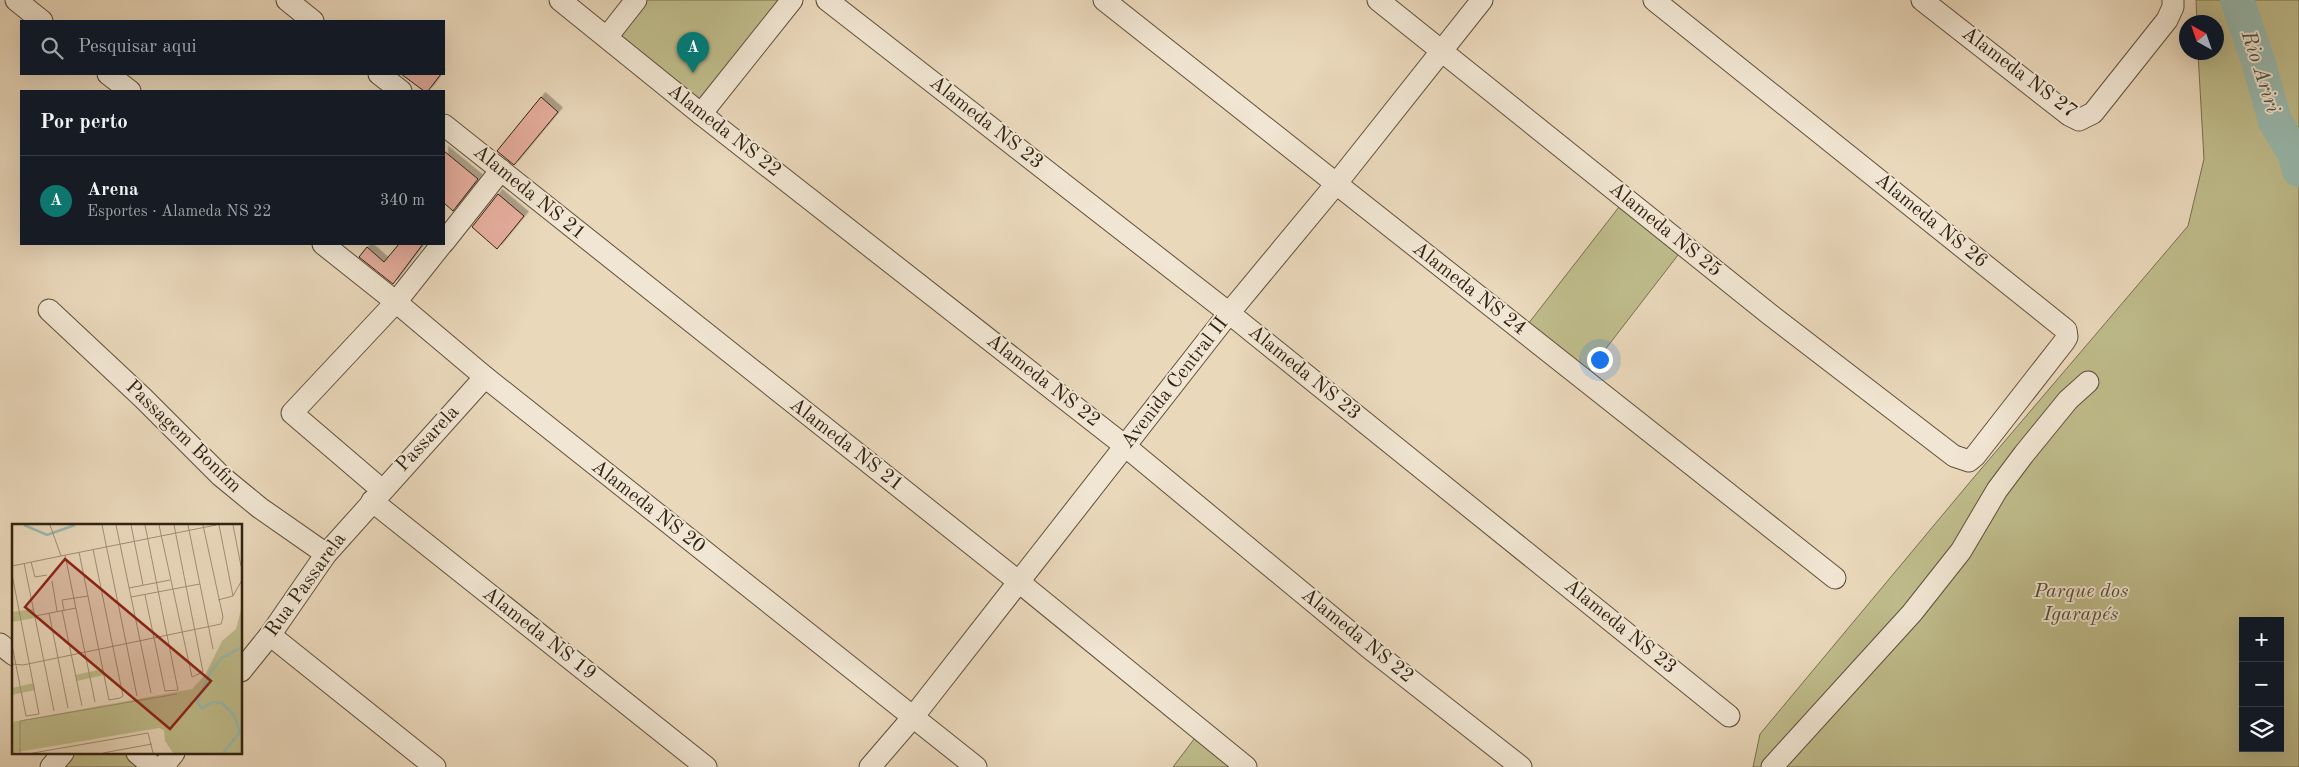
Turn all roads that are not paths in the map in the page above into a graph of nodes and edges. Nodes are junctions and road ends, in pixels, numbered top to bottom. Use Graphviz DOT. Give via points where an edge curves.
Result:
graph roads {
  1 [pos="16,0"];
  2 [pos="287,0"];
  3 [pos="560,0"];
  4 [pos="636,0"];
  5 [pos="792,0"];
  6 [pos="827,0"];
  7 [pos="1104,0"];
  8 [pos="1378,0"];
  9 [pos="1482,0"];
  10 [pos="1654,0"];
  11 [pos="1922,0"];
  12 [pos="2172,0"];
  13 [pos="41,20"];
  14 [pos="312,20"];
  15 [pos="607,37"];
  16 [pos="1441,50"];
  17 [pos="109,75"];
  18 [pos="380,75"];
  19 [pos="129,90"];
  20 [pos="400,90"];
  21 [pos="701,114"];
  22 [pos="445,126"];
  23 [pos="501,170"];
  24 [pos="1336,184"];
  25 [pos="445,240"];
  26 [pos="323,245"];
  27 [pos="441,245"];
  28 [pos="396,302"];
  29 [pos="49,310"];
  30 [pos="1229,313"];
  31 [pos="485,377"];
  32 [pos="2088,382"];
  33 [pos="1125,446"];
  34 [pos="1954,456"];
  35 [pos="377,495"];
  36 [pos="326,554"];
  37 [pos="1835,578"];
  38 [pos="1019,582"];
  39 [pos="270,635"];
  40 [pos="0,644"];
  41 [pos="12,653"];
  42 [pos="242,669"];
  43 [pos="1729,716"];
  44 [pos="913,717"];
  45 [pos="62,754"];
  46 [pos="138,754"];
  47 [pos="173,754"];
  48 [pos="51,767"];
  49 [pos="154,767"];
  50 [pos="163,767"];
  51 [pos="435,767"];
  52 [pos="706,767"];
  53 [pos="870,767"];
  54 [pos="976,767"];
  55 [pos="1246,767"];
  56 [pos="1521,767"];
  57 [pos="1772,767"];
  1 -- 13 [label="street"];
  2 -- 14 [label="street"];
  3 -- 15 [label="street, Alameda NS 22"];
  4 -- 15 [label="street"];
  5 -- 21 [label="street"];
  6 -- 30 [label="street, Alameda NS 23"];
  7 -- 24 [label="street, Alameda NS 24"];
  8 -- 16 [label="street, Alameda NS 25"];
  9 -- 16 [label="street, Avenida Central II"];
  10 -- 34 [label="street, Alameda NS 26" via="2066,330 2064,342 1975,456 1966,461"];
  11 -- 12 [label="street, Alameda NS 27" via="2079,120 2093,113 2167,20 2174,7"];
  15 -- 21 [label="street, Alameda NS 22"];
  16 -- 24 [label="street, Avenida Central II"];
  16 -- 34 [label="street, Alameda NS 25" via="1768,313"];
  17 -- 19 [label="street"];
  18 -- 20 [label="street"];
  21 -- 33 [label="street, Alameda NS 22"];
  22 -- 23 [label="street, Alameda NS 21"];
  23 -- 25 [label="street"];
  23 -- 38 [label="street, Alameda NS 21"];
  24 -- 30 [label="street, Avenida Central II"];
  24 -- 37 [label="street, Alameda NS 24"];
  26 -- 28 [label="street, Alameda NS 20"];
  27 -- 28 [label="street"];
  28 -- 31 [label="street, Alameda NS 20"];
  28 -- 35 [label="street, Alameda NS 19" via="292,413"];
  29 -- 36 [label="street, Passagem Bonfim" via="221,476"];
  30 -- 33 [label="street, Avenida Central II"];
  30 -- 43 [label="street, Alameda NS 23"];
  31 -- 35 [label="street, Passarela"];
  31 -- 44 [label="street, Alameda NS 20"];
  32 -- 57 [label="street" via="2068,400 2024,454 1997,490 1961,551 1912,613"];
  33 -- 38 [label="street, Avenida Central II"];
  33 -- 56 [label="street, Alameda NS 22" via="1368,647"];
  35 -- 36 [label="street, Rua Passarela"];
  35 -- 52 [label="street, Alameda NS 19"];
  36 -- 39 [label="street, Rua Passarela"];
  38 -- 44 [label="street, Avenida Central II"];
  38 -- 55 [label="street, Alameda NS 21"];
  39 -- 42 [label="street, Rua Passarela"];
  39 -- 51 [label="street"];
  40 -- 41 [label="street"];
  44 -- 53 [label="street, Avenida Central II"];
  44 -- 54 [label="street, Alameda NS 20"];
  45 -- 48 [label="street"];
  46 -- 49 [label="street"];
  47 -- 50 [label="street"];
}
